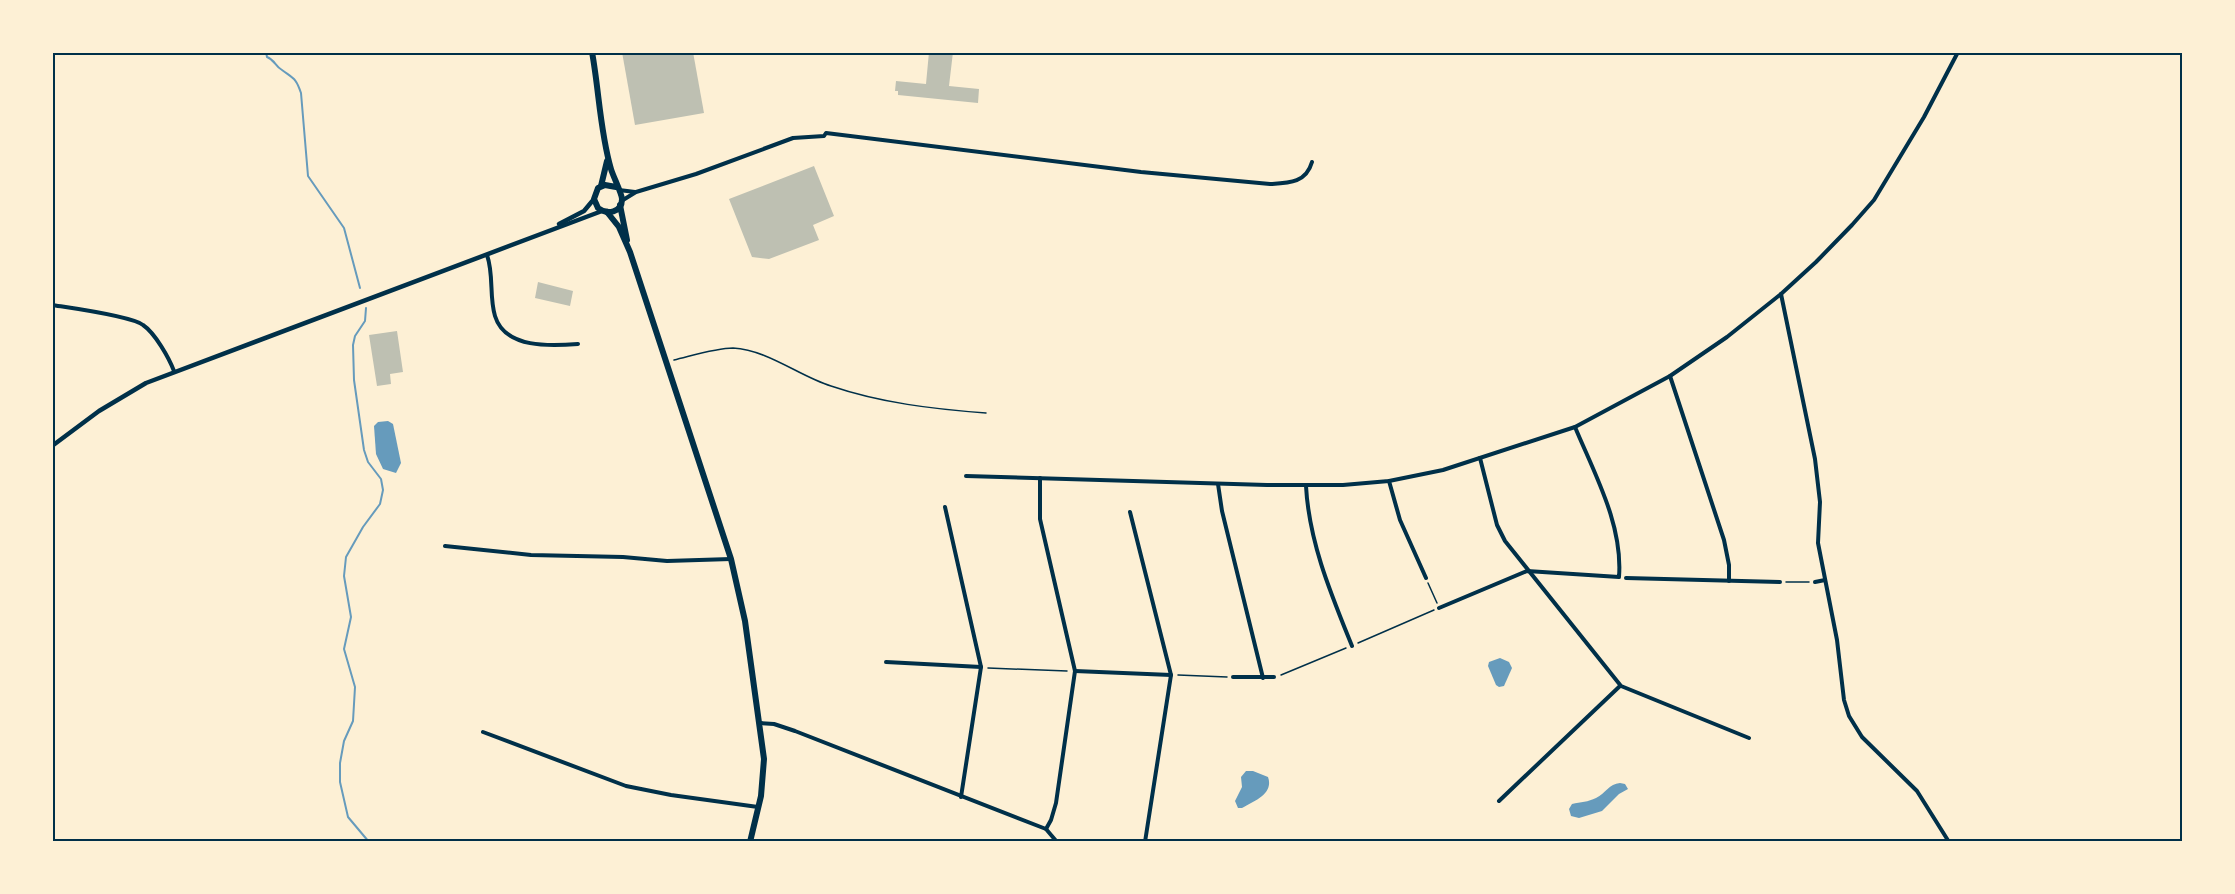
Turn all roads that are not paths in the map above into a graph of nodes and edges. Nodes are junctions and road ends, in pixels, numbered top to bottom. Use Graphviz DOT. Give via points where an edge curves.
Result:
graph roads {
  1 [pos="592,52"];
  2 [pos="1958,52"];
  3 [pos="607,151"];
  4 [pos="1312,162"];
  5 [pos="601,186"];
  6 [pos="618,188"];
  7 [pos="636,192"];
  8 [pos="594,199"];
  9 [pos="621,203"];
  10 [pos="604,212"];
  11 [pos="546,232"];
  12 [pos="629,249"];
  13 [pos="487,255"];
  14 [pos="1781,294"];
  15 [pos="52,305"];
  16 [pos="578,344"];
  17 [pos="174,371"];
  18 [pos="1670,376"];
  19 [pos="1575,427"];
  20 [pos="52,446"];
  21 [pos="1480,458"];
  22 [pos="966,476"];
  23 [pos="1040,478"];
  24 [pos="1389,480"];
  25 [pos="1218,484"];
  26 [pos="1306,486"];
  27 [pos="945,507"];
  28 [pos="1130,512"];
  29 [pos="445,546"];
  30 [pos="731,559"];
  31 [pos="1527,571"];
  32 [pos="1426,578"];
  33 [pos="1626,578"];
  34 [pos="1825,580"];
  35 [pos="1729,581"];
  36 [pos="1780,582"];
  37 [pos="1815,582"];
  38 [pos="1439,608"];
  39 [pos="1352,645"];
  40 [pos="886,662"];
  41 [pos="981,667"];
  42 [pos="1075,671"];
  43 [pos="1171,675"];
  44 [pos="1233,677"];
  45 [pos="1274,677"];
  46 [pos="1263,678"];
  47 [pos="1621,686"];
  48 [pos="760,723"];
  49 [pos="483,732"];
  50 [pos="1749,738"];
  51 [pos="961,797"];
  52 [pos="1499,801"];
  53 [pos="758,807"];
  54 [pos="1046,829"];
  55 [pos="1947,841"];
  56 [pos="750,842"];
  57 [pos="1058,842"];
  58 [pos="1144,842"];
  1 -- 3 [label="main road"];
  2 -- 14 [label="street" via="1874,200"];
  3 -- 5 [label="main road"];
  3 -- 6 [label="main road"];
  4 -- 7 [label="street" via="1303,179 1270,184 826,133 793,138"];
  5 -- 6 [label="main road"];
  5 -- 8 [label="main road"];
  6 -- 7 [label="street"];
  6 -- 9 [label="main road"];
  7 -- 9 [label="street"];
  8 -- 10 [label="main road"];
  8 -- 11 [label="street" via="584,210"];
  9 -- 10 [label="main road" via="615,211"];
  9 -- 12 [label="main road"];
  10 -- 11 [label="street"];
  10 -- 12 [label="main road" via="619,226"];
  11 -- 13 [label="street"];
  12 -- 30 [label="main road"];
  13 -- 16 [label="street" via="495,316 508,334 538,344"];
  13 -- 17 [label="street"];
  14 -- 18 [label="street"];
  14 -- 34 [label="street" via="1815,459 1820,502 1818,543"];
  15 -- 17 [label="street" via="138,322 150,331"];
  17 -- 20 [label="street" via="122,396"];
  18 -- 19 [label="street"];
  18 -- 35 [label="street" via="1724,540"];
  19 -- 21 [label="street"];
  19 -- 31 [label="street" via="1616,534 1619,577"];
  21 -- 24 [label="street"];
  21 -- 31 [label="street" via="1497,525"];
  22 -- 23 [label="street"];
  23 -- 25 [label="street"];
  23 -- 42 [label="street" via="1040,519"];
  24 -- 26 [label="street"];
  24 -- 32 [label="street" via="1400,520"];
  25 -- 26 [label="street"];
  25 -- 46 [label="street"];
  26 -- 39 [label="street" via="1312,534"];
  27 -- 41 [label="street"];
  28 -- 43 [label="street"];
  29 -- 30 [label="street" via="531,555 667,561"];
  30 -- 48 [label="main road"];
  31 -- 38 [label="street"];
  31 -- 47 [label="street"];
  33 -- 35 [label="street"];
  34 -- 37 [label="street"];
  34 -- 55 [label="street" via="1849,716 1862,738 1917,791"];
  35 -- 36 [label="street"];
  40 -- 41 [label="street"];
  41 -- 51 [label="street"];
  42 -- 43 [label="street"];
  42 -- 54 [label="street" via="1056,803"];
  43 -- 58 [label="street"];
  44 -- 46 [label="street"];
  45 -- 46 [label="street"];
  47 -- 50 [label="street"];
  47 -- 52 [label="street"];
  48 -- 51 [label="street" via="795,731"];
  48 -- 53 [label="main road" via="764,759"];
  49 -- 53 [label="street" via="626,786"];
  51 -- 54 [label="street"];
  53 -- 56 [label="main road"];
  54 -- 57 [label="street"];
}
